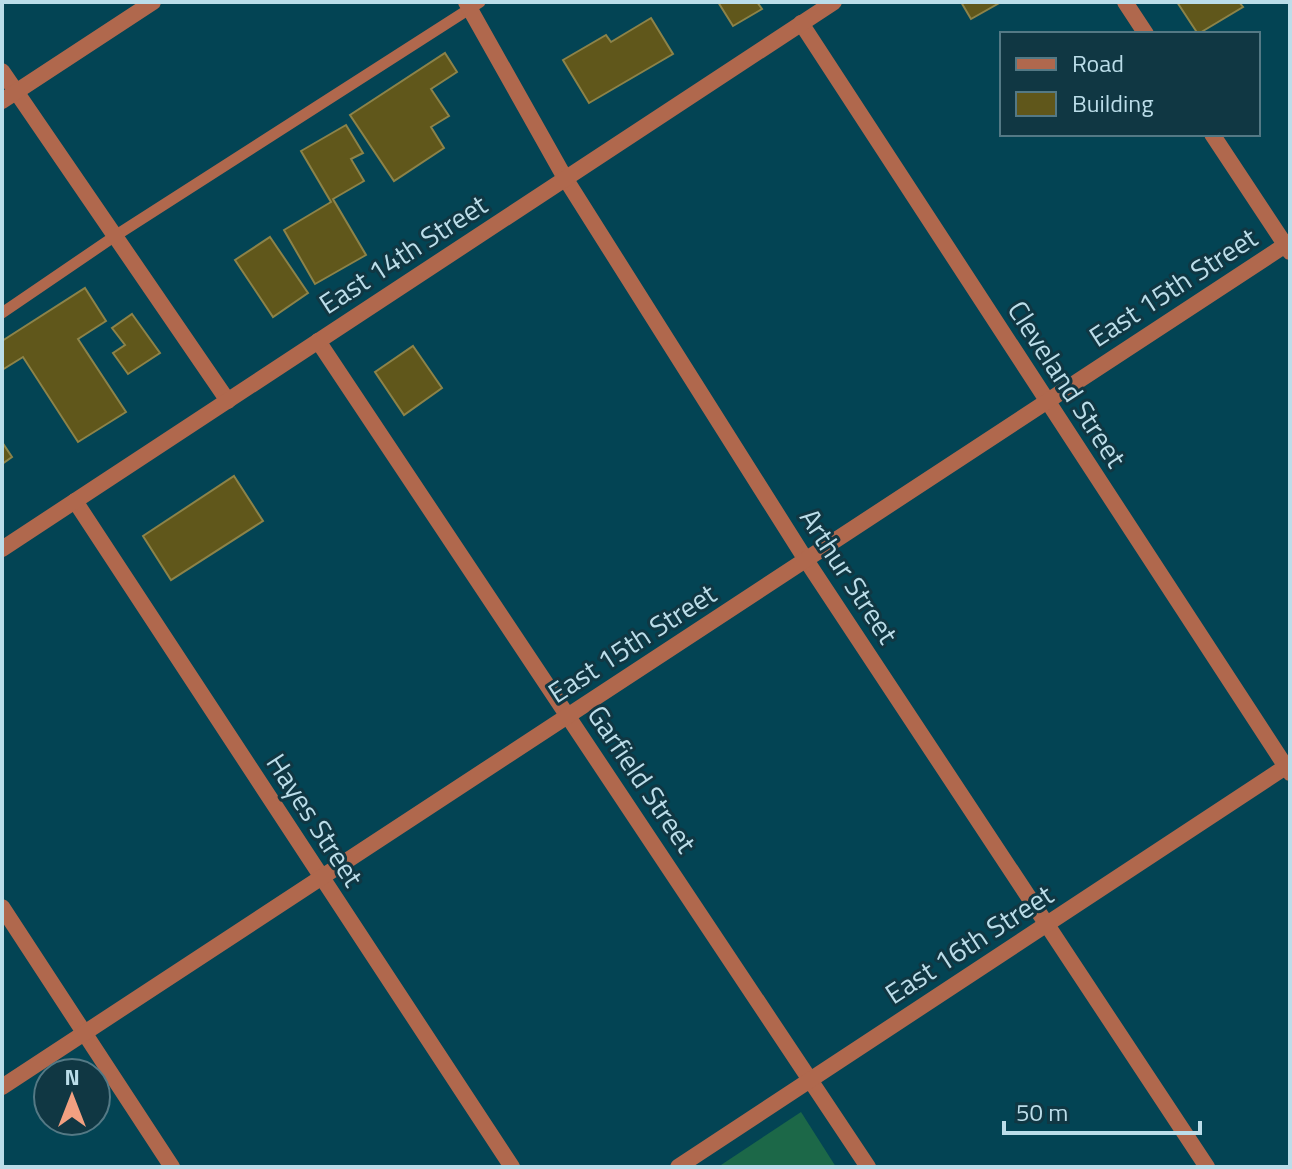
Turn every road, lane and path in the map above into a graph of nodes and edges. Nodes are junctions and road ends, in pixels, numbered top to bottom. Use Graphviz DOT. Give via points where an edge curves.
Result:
graph roads {
  1 [pos="153,2"];
  2 [pos="834,2"];
  3 [pos="1125,2"];
  4 [pos="472,4"];
  5 [pos="801,23"];
  6 [pos="1145,32"];
  7 [pos="2,71"];
  8 [pos="9,96"];
  9 [pos="1213,136"];
  10 [pos="565,178"];
  11 [pos="115,236"];
  12 [pos="1288,246"];
  13 [pos="2,313"];
  14 [pos="318,341"];
  15 [pos="228,401"];
  16 [pos="1047,401"];
  17 [pos="75,501"];
  18 [pos="2,549"];
  19 [pos="806,560"];
  20 [pos="569,716"];
  21 [pos="1289,768"];
  22 [pos="322,878"];
  23 [pos="2,907"];
  24 [pos="1047,924"];
  25 [pos="85,1034"];
  26 [pos="810,1080"];
  27 [pos="2,1087"];
  28 [pos="172,1167"];
  29 [pos="512,1167"];
  30 [pos="678,1167"];
  31 [pos="868,1167"];
  32 [pos="1207,1167"];
  1 -- 8 [label="street"];
  2 -- 5 [label="street, East 14th Street"];
  3 -- 6 [label="street"];
  4 -- 10 [label="street, Arthur Street"];
  4 -- 11 [label="lane"];
  5 -- 10 [label="street, East 14th Street"];
  5 -- 16 [label="street, Cleveland Street"];
  7 -- 8 [label="street"];
  8 -- 11 [label="street"];
  9 -- 12 [label="street"];
  10 -- 14 [label="street, East 14th Street"];
  10 -- 19 [label="street, Arthur Street"];
  11 -- 13 [label="lane"];
  11 -- 15 [label="street"];
  12 -- 16 [label="street, East 15th Street"];
  14 -- 15 [label="street, East 14th Street"];
  14 -- 20 [label="street, Garfield Street"];
  15 -- 17 [label="street, East 14th Street"];
  16 -- 19 [label="street, East 15th Street"];
  16 -- 21 [label="street, Cleveland Street"];
  17 -- 18 [label="street, East 14th Street"];
  17 -- 22 [label="street, Hayes Street"];
  19 -- 20 [label="street, East 15th Street"];
  19 -- 24 [label="street, Arthur Street"];
  20 -- 22 [label="street, East 15th Street"];
  20 -- 26 [label="street, Garfield Street"];
  21 -- 24 [label="street, East 16th Street"];
  22 -- 25 [label="street, East 15th Street"];
  22 -- 29 [label="street, Hayes Street"];
  23 -- 25 [label="street"];
  24 -- 26 [label="street, East 16th Street"];
  24 -- 32 [label="street, Arthur Street"];
  25 -- 27 [label="street, East 15th Street"];
  25 -- 28 [label="street"];
  26 -- 30 [label="street, East 16th Street"];
  26 -- 31 [label="street, Garfield Street"];
}
